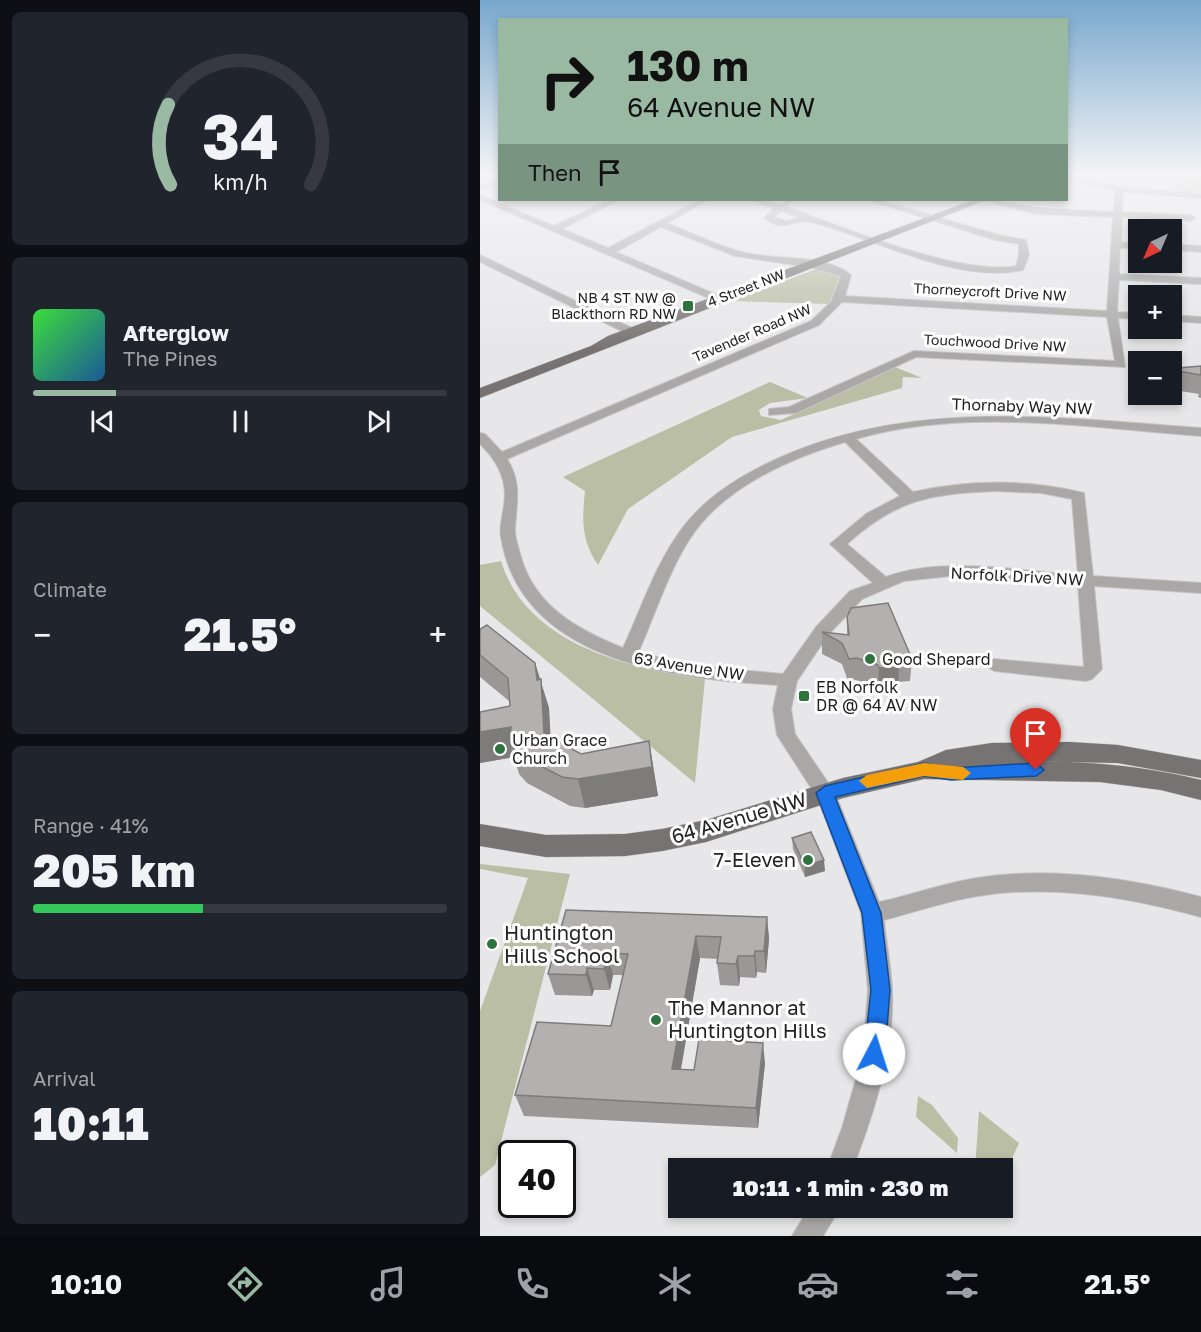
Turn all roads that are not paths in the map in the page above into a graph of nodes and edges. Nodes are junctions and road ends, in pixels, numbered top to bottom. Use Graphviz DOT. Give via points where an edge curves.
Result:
graph roads {
  1 [pos="565,234"];
  2 [pos="643,234"];
  3 [pos="687,234"];
  4 [pos="859,234"];
  5 [pos="890,234"];
  6 [pos="984,234"];
  7 [pos="1118,234"];
  8 [pos="876,239"];
  9 [pos="1118,245"];
  10 [pos="1128,246"];
  11 [pos="1182,248"];
  12 [pos="1201,249"];
  13 [pos="608,252"];
  14 [pos="480,258"];
  15 [pos="815,262"];
  16 [pos="1115,278"];
  17 [pos="1201,281"];
  18 [pos="718,299"];
  19 [pos="840,299"];
  20 [pos="1112,315"];
  21 [pos="1128,316"];
  22 [pos="1182,319"];
  23 [pos="1201,320"];
  24 [pos="632,332"];
  25 [pos="613,339"];
  26 [pos="480,385"];
  27 [pos="480,393"];
  28 [pos="773,412"];
  29 [pos="1201,432"];
  30 [pos="480,437"];
  31 [pos="847,437"];
  32 [pos="501,457"];
  33 [pos="910,498"];
  34 [pos="1085,580"];
  35 [pos="883,583"];
  36 [pos="1201,588"];
  37 [pos="628,657"];
  38 [pos="994,665"];
  39 [pos="788,680"];
  40 [pos="1201,769"];
  41 [pos="924,770"];
  42 [pos="1201,790"];
  43 [pos="825,793"];
  44 [pos="480,835"];
  45 [pos="1201,908"];
  46 [pos="872,913"];
  47 [pos="844,1158"];
  48 [pos="819,1218"];
  49 [pos="806,1236"];
  1 -- 13 [label="street"];
  2 -- 13 [label="street"];
  3 -- 15 [label="street" via="746,256"];
  4 -- 8 [label="street"];
  5 -- 8 [label="main road, 4 Street NW"];
  6 -- 8 [label="street" via="1023,242 1020,268 1008,271 959,267"];
  7 -- 9 [label="street"];
  8 -- 15 [label="main road, 4 Street NW"];
  9 -- 10 [label="street"];
  9 -- 16 [label="street"];
  11 -- 12 [label="street"];
  13 -- 18 [label="street"];
  14 -- 24 [label="street"];
  15 -- 18 [label="main road, 4 Street NW"];
  15 -- 19 [label="street" via="846,275"];
  16 -- 17 [label="street"];
  16 -- 20 [label="street"];
  18 -- 24 [label="main road, 4 Street NW"];
  19 -- 20 [label="street, Thorneycroft Drive NW"];
  19 -- 32 [label="street, Tavender Road NW" via="815,323"];
  20 -- 21 [label="street, Thorneycroft Drive NW"];
  20 -- 28 [label="street, Touchwood Drive NW" via="1121,365 914,354 792,410"];
  22 -- 23 [label="street"];
  24 -- 25 [label="main road, 4 Street NW"];
  25 -- 26 [label="main road, 4 Street NW" via="588,344"];
  25 -- 27 [label="main road, 4 Street NW"];
  29 -- 31 [label="street, Thornaby Way NW" via="964,418 876,428"];
  30 -- 32 [label="street"];
  31 -- 33 [label="street"];
  31 -- 37 [label="street, Thornaby Way NW" via="817,444 782,460 745,480 710,508 682,540"];
  32 -- 37 [label="street, 63 Avenue NW" via="512,496 508,535 522,583 554,618 579,636"];
  33 -- 34 [label="street" via="953,490 1012,487 1078,496"];
  33 -- 35 [label="street" via="886,507 838,544"];
  34 -- 35 [label="street, Norfolk Drive NW" via="950,571"];
  34 -- 36 [label="street, Norfolk Drive NW"];
  34 -- 38 [label="street" via="1093,669 1086,675"];
  35 -- 39 [label="street, Norfolk Drive NW" via="856,595 822,631"];
  37 -- 39 [label="street, 63 Avenue NW" via="668,666"];
  39 -- 43 [label="street, Norfolk Drive NW" via="782,710 786,735"];
  40 -- 41 [label="main road, 64 Avenue NW" via="1118,754 1027,751 946,759"];
  41 -- 42 [label="main road, 64 Avenue NW" via="951,774 1092,772"];
  41 -- 43 [label="main road, 64 Avenue NW"];
  43 -- 44 [label="main road, 64 Avenue NW" via="706,831 625,845 546,846"];
  43 -- 46 [label="street, Norfolk Drive NW"];
  45 -- 46 [label="street" via="1157,894 1057,884 991,885"];
  46 -- 47 [label="street, Norfolk Drive NW" via="880,990 874,1054"];
  48 -- 49 [label="street"];
}
